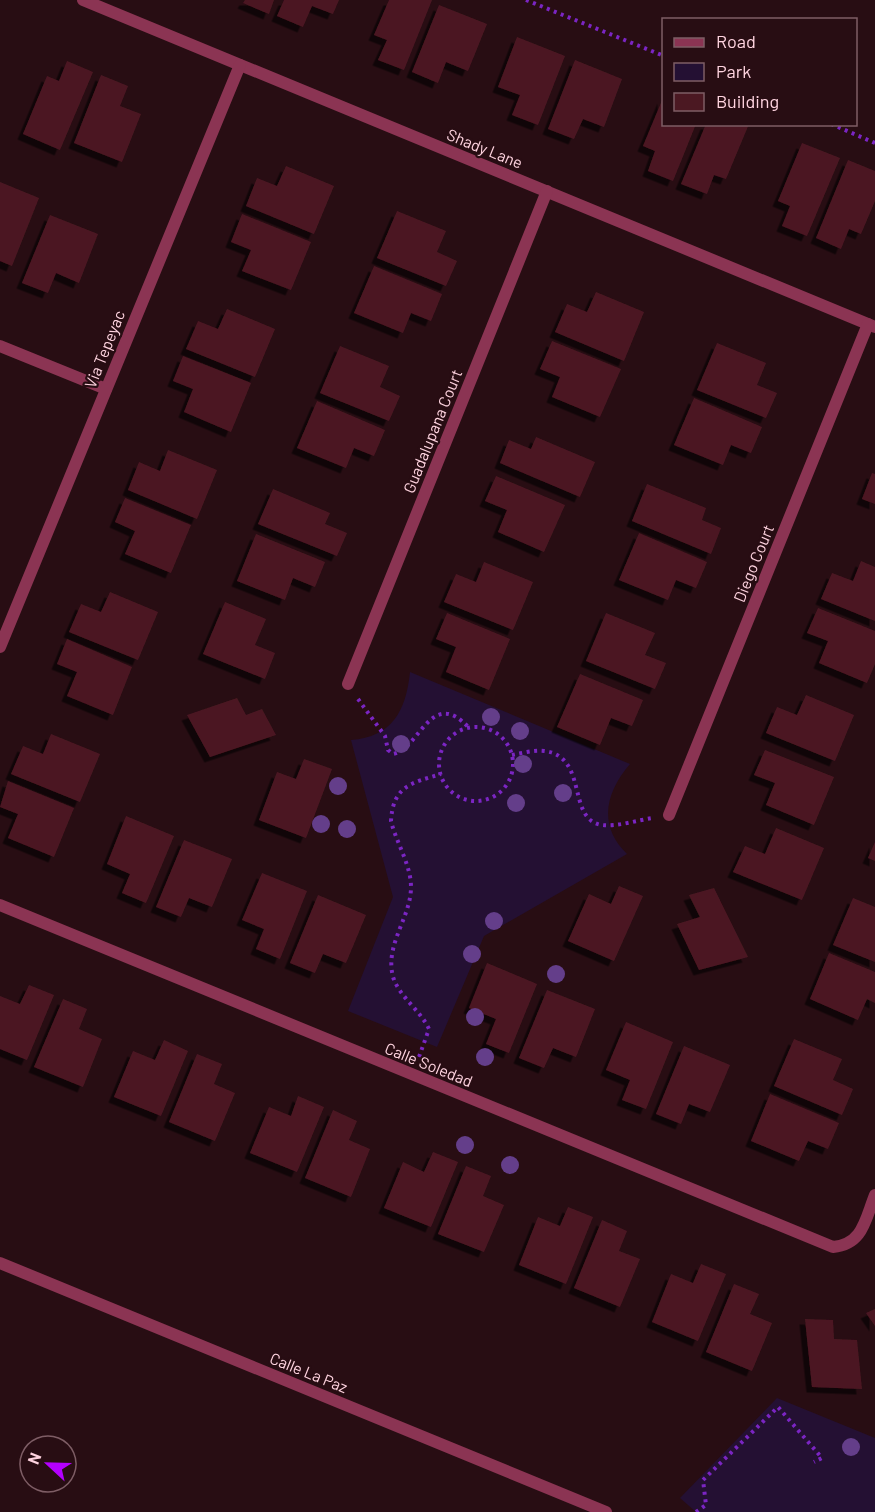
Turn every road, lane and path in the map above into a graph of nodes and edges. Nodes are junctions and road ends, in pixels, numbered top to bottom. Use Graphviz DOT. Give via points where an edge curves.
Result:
graph roads {
  1 [pos="83,0"];
  2 [pos="526,0"];
  3 [pos="662,56"];
  4 [pos="240,65"];
  5 [pos="836,126"];
  6 [pos="875,143"];
  7 [pos="547,191"];
  8 [pos="872,325"];
  9 [pos="0,346"];
  10 [pos="106,389"];
  11 [pos="0,647"];
  12 [pos="348,684"];
  13 [pos="469,728"];
  14 [pos="512,754"];
  15 [pos="441,774"];
  16 [pos="669,815"];
  17 [pos="0,905"];
  18 [pos="412,1075"];
  19 [pos="875,1195"];
  20 [pos="0,1263"];
  21 [pos="814,1462"];
  22 [pos="606,1512"];
  23 [pos="696,1512"];
  1 -- 4 [label="street, Shady Lane"];
  2 -- 3 [label="path"];
  4 -- 7 [label="street, Shady Lane"];
  4 -- 10 [label="street, Via Tepeyac"];
  5 -- 6 [label="path"];
  7 -- 8 [label="street, Shady Lane"];
  7 -- 12 [label="street, Guadalupana Court"];
  8 -- 16 [label="street, Diego Court"];
  9 -- 10 [label="street"];
  10 -- 11 [label="street, Via Tepeyac"];
  12 -- 13 [label="path" via="393,754 404,751 425,723 440,716 459,718"];
  13 -- 14 [label="path" via="491,730"];
  13 -- 15 [label="path" via="448,740 439,762"];
  14 -- 15 [label="path" via="510,780 492,798 479,801 455,795"];
  14 -- 16 [label="path" via="545,751 562,758 575,777 577,794 594,822 603,825"];
  15 -- 18 [label="path" via="408,785 400,792 391,821 411,886 392,972 429,1029"];
  17 -- 18 [label="street, Calle Soledad"];
  18 -- 19 [label="street, Calle Soledad" via="832,1246 847,1246 858,1235"];
  20 -- 22 [label="street, Calle La Paz"];
  21 -- 23 [label="path" via="822,1458 778,1407 703,1480 706,1505"];
}
